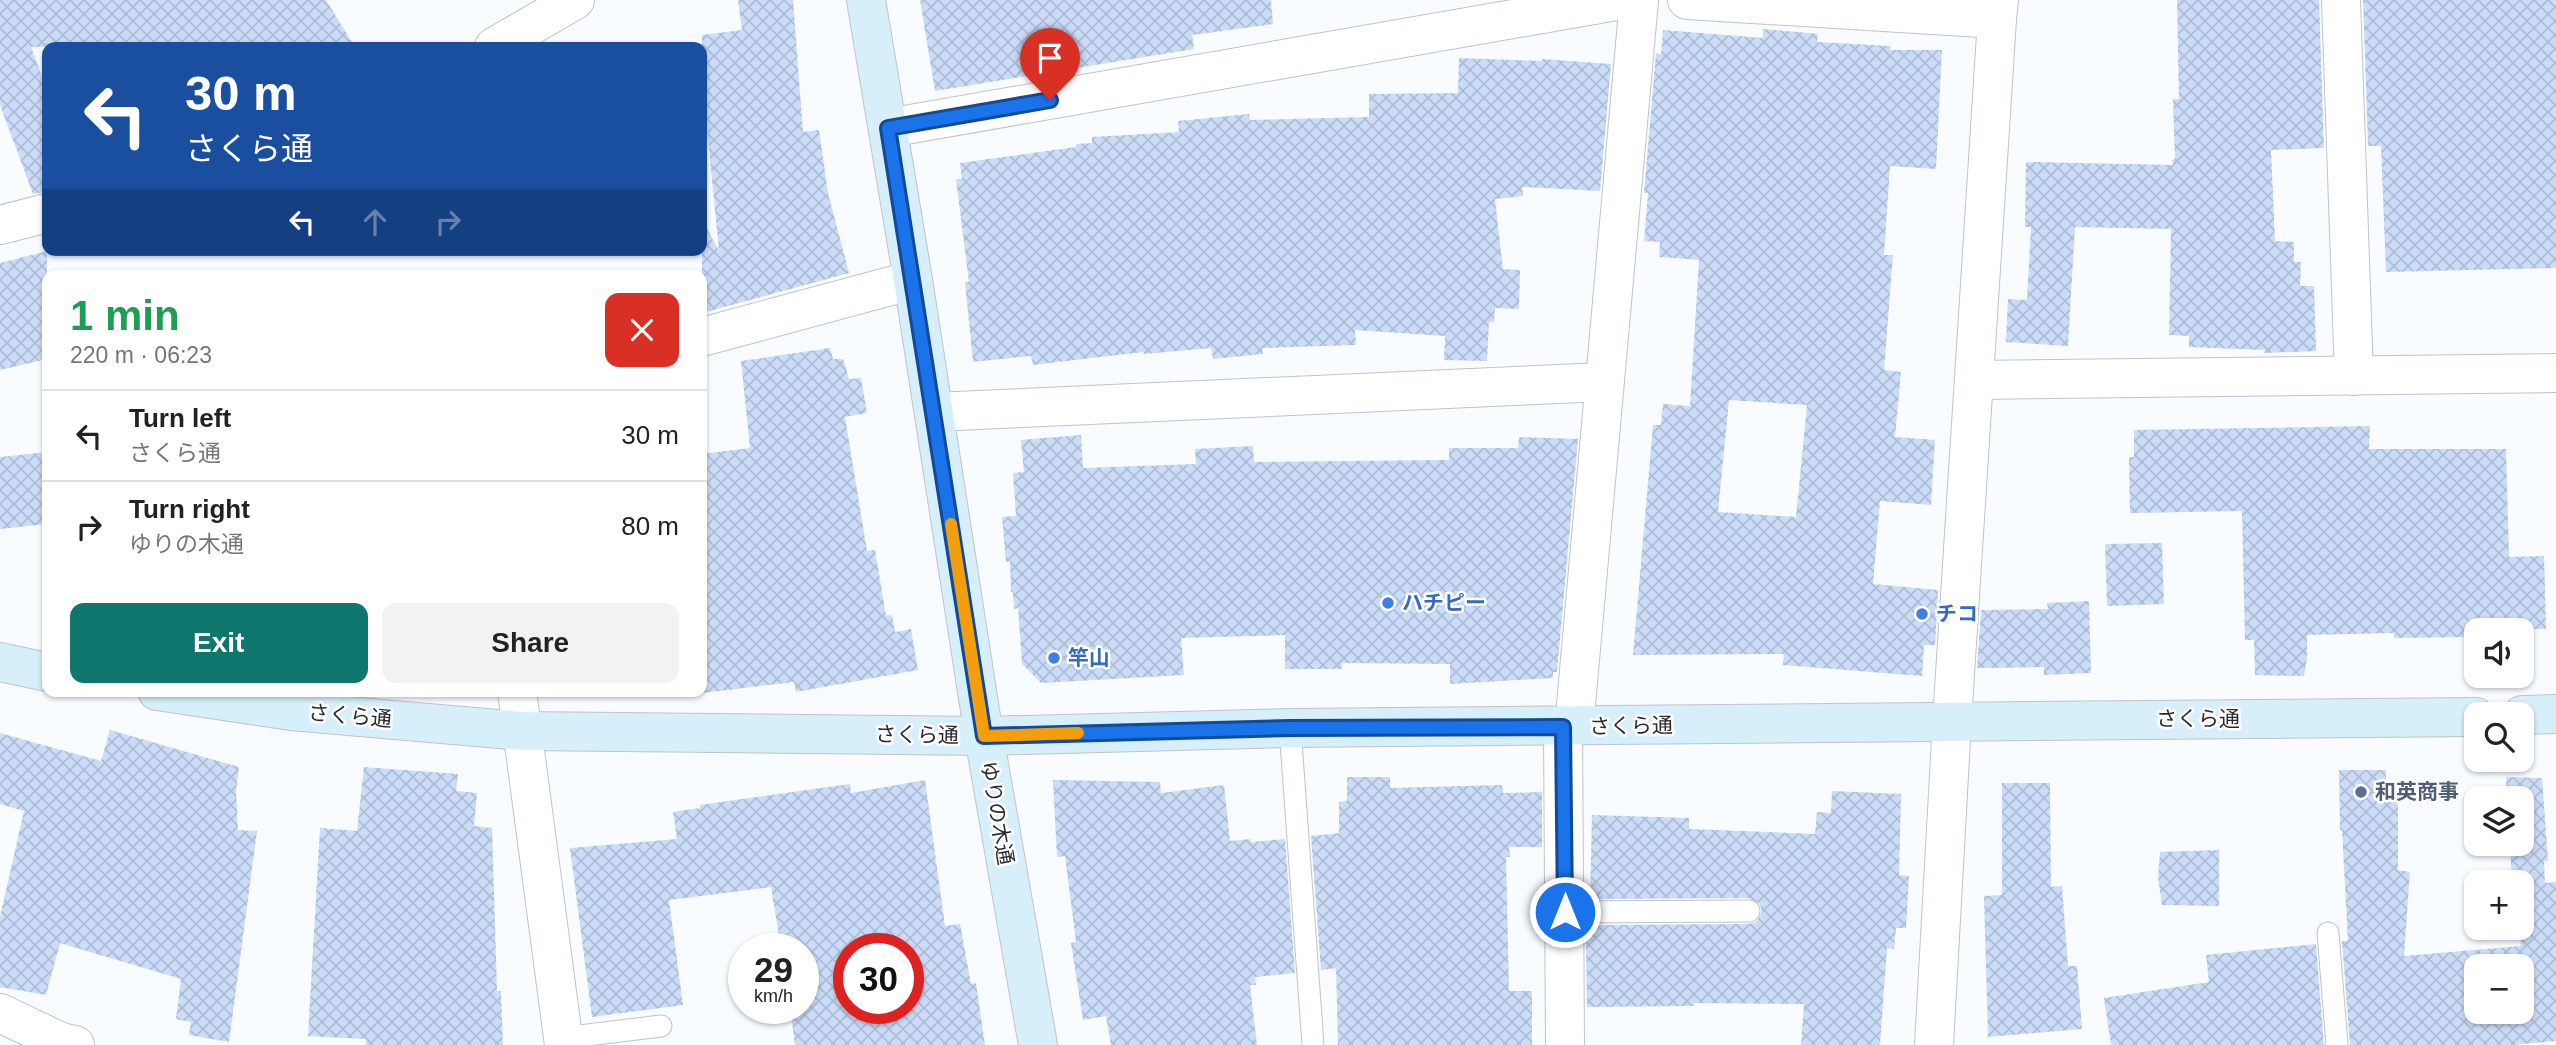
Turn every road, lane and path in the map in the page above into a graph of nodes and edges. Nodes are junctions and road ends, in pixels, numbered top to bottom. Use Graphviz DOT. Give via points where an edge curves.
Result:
graph roads {
  1 [pos="575,0"];
  2 [pos="866,0"];
  3 [pos="1622,0"];
  4 [pos="1639,0"];
  5 [pos="1687,0"];
  6 [pos="2341,0"];
  7 [pos="1998,10"];
  8 [pos="504,42"];
  9 [pos="888,128"];
  10 [pos="42,215"];
  11 [pos="0,225"];
  12 [pos="913,280"];
  13 [pos="707,336"];
  14 [pos="2556,373"];
  15 [pos="2354,376"];
  16 [pos="1975,380"];
  17 [pos="1604,382"];
  18 [pos="934,412"];
  19 [pos="0,662"];
  20 [pos="42,671"];
  21 [pos="198,697"];
  22 [pos="518,697"];
  23 [pos="2556,714"];
  24 [pos="2534,715"];
  25 [pos="2464,717"];
  26 [pos="1952,721"];
  27 [pos="1569,727"];
  28 [pos="1290,728"];
  29 [pos="522,731"];
  30 [pos="984,736"];
  31 [pos="1749,911"];
  32 [pos="1565,912"];
  33 [pos="2328,933"];
  34 [pos="0,1013"];
  35 [pos="661,1026"];
  36 [pos="563,1041"];
  37 [pos="75,1045"];
  38 [pos="1038,1045"];
  39 [pos="1313,1045"];
  40 [pos="1565,1045"];
  41 [pos="1934,1045"];
  42 [pos="2337,1045"];
  1 -- 8 [label="street"];
  2 -- 9 [label="street, ゆりの木通"];
  3 -- 9 [label="street"];
  4 -- 17 [label="street"];
  5 -- 7 [label="street"];
  6 -- 15 [label="street"];
  7 -- 16 [label="street"];
  9 -- 12 [label="street, ゆりの木通"];
  10 -- 11 [label="street"];
  12 -- 13 [label="street"];
  12 -- 18 [label="street, ゆりの木通"];
  14 -- 15 [label="street"];
  15 -- 16 [label="street"];
  16 -- 26 [label="street"];
  17 -- 18 [label="street"];
  17 -- 27 [label="street"];
  18 -- 30 [label="street, ゆりの木通"];
  19 -- 20 [label="street"];
  21 -- 29 [label="street, さくら通" via="291,711"];
  22 -- 29 [label="street"];
  23 -- 24 [label="street"];
  25 -- 26 [label="street, さくら通"];
  26 -- 27 [label="street, さくら通"];
  26 -- 41 [label="street"];
  27 -- 28 [label="street, さくら通"];
  27 -- 32 [label="street"];
  28 -- 30 [label="street, さくら通"];
  28 -- 39 [label="lane"];
  29 -- 30 [label="street, さくら通"];
  29 -- 36 [label="street"];
  30 -- 38 [label="street, ゆりの木通"];
  31 -- 32 [label="lane"];
  32 -- 40 [label="street"];
  33 -- 42 [label="lane"];
  34 -- 37 [label="street"];
  35 -- 36 [label="lane"];
}
